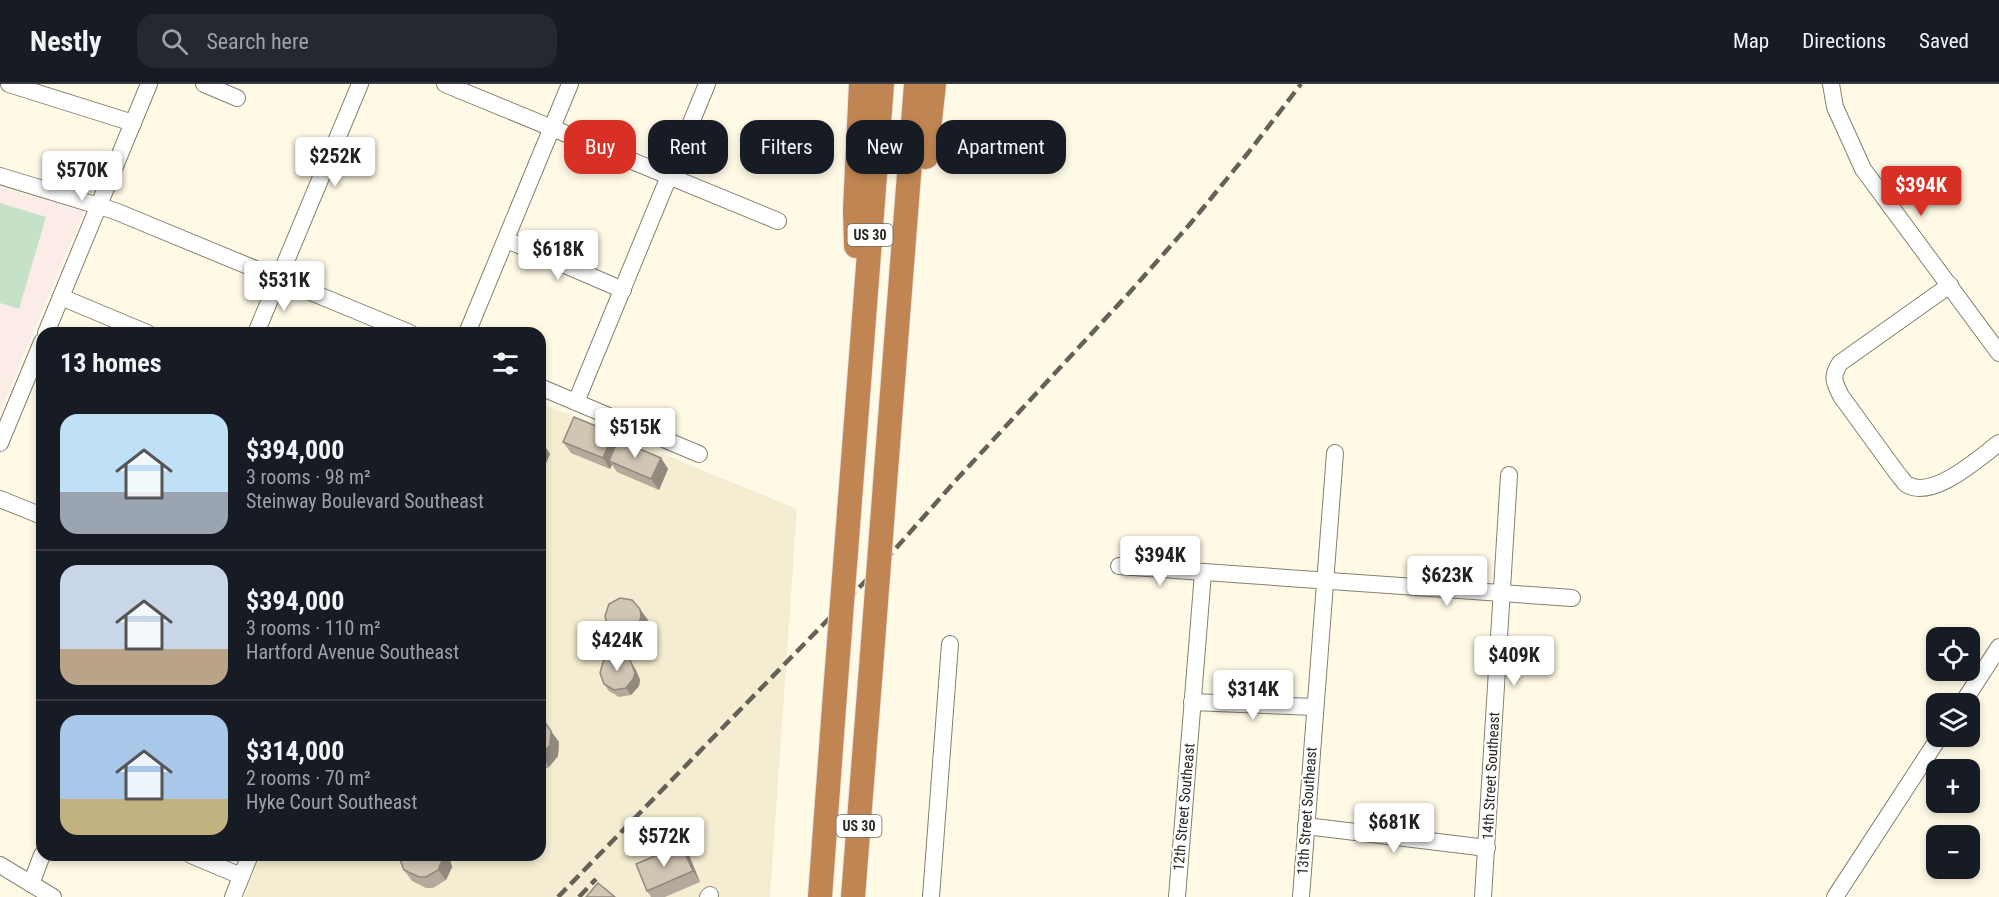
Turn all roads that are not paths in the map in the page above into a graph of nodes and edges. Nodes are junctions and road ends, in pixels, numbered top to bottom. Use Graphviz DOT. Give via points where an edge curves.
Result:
graph roads {
  1 [pos="9,84"];
  2 [pos="149,84"];
  3 [pos="204,84"];
  4 [pos="360,84"];
  5 [pos="445,84"];
  6 [pos="570,84"];
  7 [pos="707,84"];
  8 [pos="861,84"];
  9 [pos="882,84"];
  10 [pos="916,84"];
  11 [pos="934,84"];
  12 [pos="1831,84"];
  13 [pos="237,98"];
  14 [pos="133,123"];
  15 [pos="552,128"];
  16 [pos="0,176"];
  17 [pos="670,176"];
  18 [pos="99,206"];
  19 [pos="778,220"];
  20 [pos="507,240"];
  21 [pos="279,278"];
  22 [pos="900,285"];
  23 [pos="1950,285"];
  24 [pos="622,290"];
  25 [pos="61,297"];
  26 [pos="48,327"];
  27 [pos="133,327"];
  28 [pos="259,327"];
  29 [pos="396,327"];
  30 [pos="470,327"];
  31 [pos="1999,353"];
  32 [pos="36,371"];
  33 [pos="858,386"];
  34 [pos="546,390"];
  35 [pos="576,402"];
  36 [pos="0,443"];
  37 [pos="1999,443"];
  38 [pos="1335,453"];
  39 [pos="699,454"];
  40 [pos="1509,475"];
  41 [pos="0,499"];
  42 [pos="36,514"];
  43 [pos="1119,566"];
  44 [pos="1203,573"];
  45 [pos="1325,582"];
  46 [pos="1502,594"];
  47 [pos="1572,598"];
  48 [pos="950,644"];
  49 [pos="1999,647"];
  50 [pos="1969,693"];
  51 [pos="1192,702"];
  52 [pos="1315,707"];
  53 [pos="1933,747"];
  54 [pos="1306,826"];
  55 [pos="1487,848"];
  56 [pos="40,861"];
  57 [pos="206,861"];
  58 [pos="248,861"];
  59 [pos="0,865"];
  60 [pos="242,876"];
  61 [pos="31,884"];
  62 [pos="820,888"];
  63 [pos="854,888"];
  64 [pos="53,897"];
  65 [pos="233,897"];
  66 [pos="931,897"];
  67 [pos="1177,897"];
  68 [pos="1301,897"];
  69 [pos="1484,897"];
  70 [pos="1835,897"];
  1 -- 14 [label="street"];
  2 -- 14 [label="street"];
  3 -- 13 [label="street"];
  4 -- 21 [label="street"];
  5 -- 15 [label="street"];
  6 -- 15 [label="street"];
  7 -- 17 [label="street"];
  8 -- 33 [label="highway" via="855,210"];
  9 -- 33 [label="highway, US 30"];
  10 -- 22 [label="highway, US 30"];
  11 -- 22 [label="highway" via="923,186"];
  12 -- 23 [label="street" via="1835,107 1863,169"];
  14 -- 18 [label="street"];
  15 -- 17 [label="street"];
  15 -- 20 [label="street"];
  16 -- 18 [label="street"];
  17 -- 19 [label="street"];
  17 -- 24 [label="street"];
  18 -- 21 [label="street"];
  18 -- 25 [label="street"];
  20 -- 24 [label="street"];
  20 -- 30 [label="street"];
  21 -- 28 [label="street"];
  21 -- 29 [label="street"];
  22 -- 63 [label="highway, US 30, bridge"];
  23 -- 31 [label="street"];
  23 -- 37 [label="street" via="1840,363 1834,372 1835,384 1906,483 1932,487 1944,482"];
  24 -- 35 [label="street"];
  25 -- 26 [label="street"];
  25 -- 27 [label="street"];
  32 -- 36 [label="street"];
  33 -- 62 [label="highway, US 30, bridge"];
  34 -- 35 [label="street"];
  35 -- 39 [label="street"];
  38 -- 45 [label="street, 13th Street Southeast"];
  40 -- 46 [label="street, 14th Street Southeast"];
  41 -- 42 [label="street"];
  43 -- 44 [label="street"];
  44 -- 45 [label="street"];
  44 -- 51 [label="street, 12th Street Southeast"];
  45 -- 46 [label="street"];
  45 -- 52 [label="street, 13th Street Southeast"];
  46 -- 47 [label="street"];
  46 -- 55 [label="street, 14th Street Southeast"];
  48 -- 66 [label="street"];
  49 -- 50 [label="street"];
  51 -- 52 [label="street"];
  51 -- 67 [label="street, 12th Street Southeast"];
  52 -- 54 [label="street, 13th Street Southeast"];
  53 -- 70 [label="street"];
  54 -- 55 [label="street"];
  54 -- 68 [label="street, 13th Street Southeast"];
  55 -- 69 [label="street, 14th Street Southeast"];
  56 -- 61 [label="street"];
  57 -- 60 [label="street"];
  58 -- 60 [label="street"];
  59 -- 61 [label="street"];
  60 -- 65 [label="street"];
  61 -- 64 [label="street"];
}
